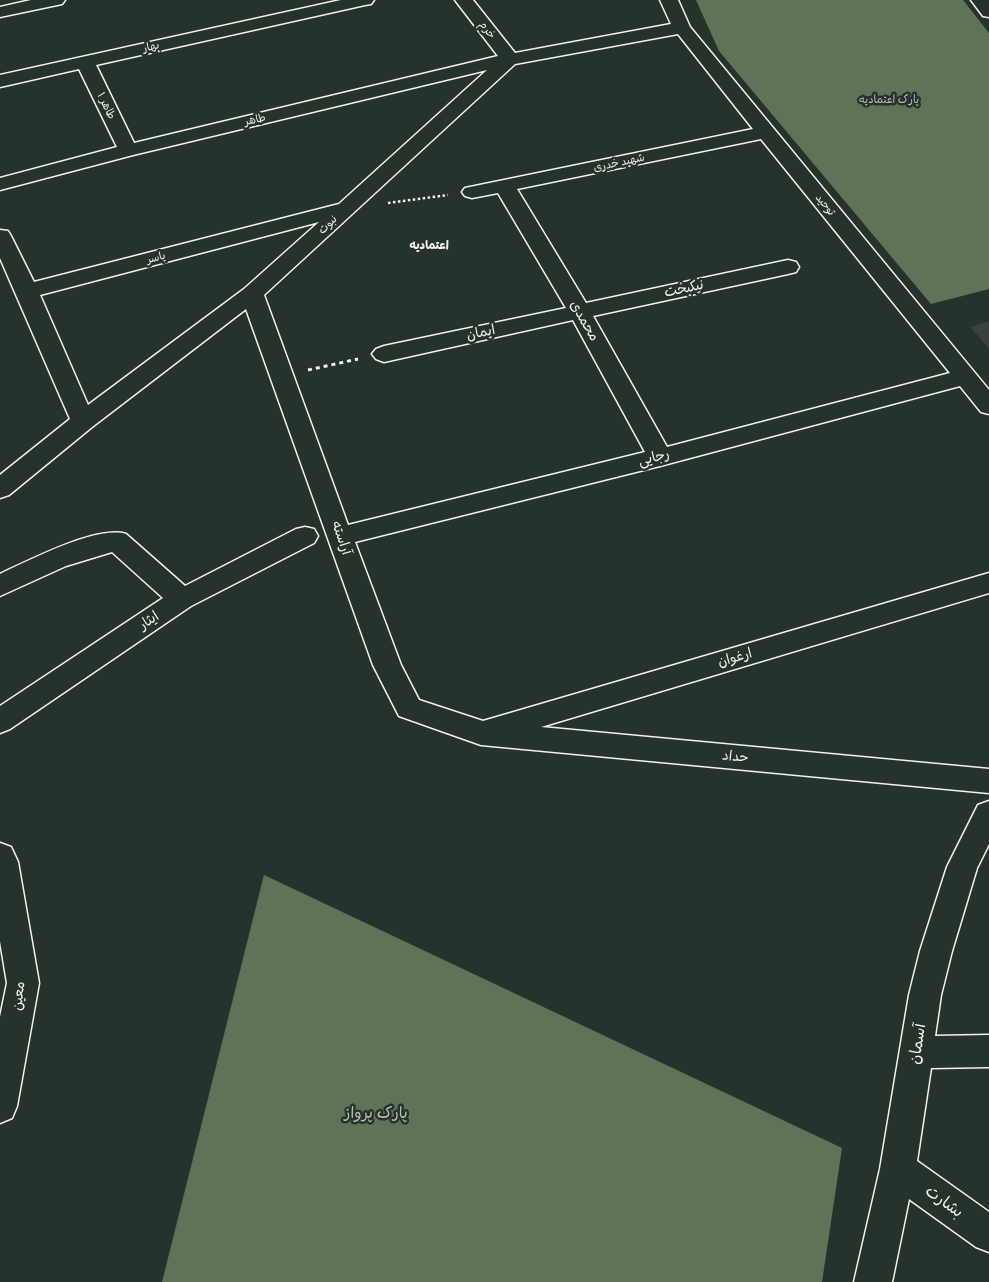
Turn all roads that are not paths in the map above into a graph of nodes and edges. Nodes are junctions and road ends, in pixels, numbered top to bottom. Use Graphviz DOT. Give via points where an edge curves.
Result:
graph roads {
  1 [pos="56,0"];
  2 [pos="365,0"];
  3 [pos="464,0"];
  4 [pos="669,0"];
  5 [pos="980,0"];
  6 [pos="297,7"];
  7 [pos="0,12"];
  8 [pos="989,12"];
  9 [pos="682,28"];
  10 [pos="510,59"];
  11 [pos="85,62"];
  12 [pos="0,81"];
  13 [pos="766,132"];
  14 [pos="128,150"];
  15 [pos="0,184"];
  16 [pos="505,187"];
  17 [pos="472,192"];
  18 [pos="345,209"];
  19 [pos="0,236"];
  20 [pos="788,267"];
  21 [pos="27,291"];
  22 [pos="252,294"];
  23 [pos="579,312"];
  24 [pos="384,354"];
  25 [pos="966,377"];
  26 [pos="989,406"];
  27 [pos="83,421"];
  28 [pos="660,457"];
  29 [pos="0,489"];
  30 [pos="305,536"];
  31 [pos="341,536"];
  32 [pos="989,582"];
  33 [pos="0,586"];
  34 [pos="182,599"];
  35 [pos="0,720"];
  36 [pos="481,733"];
  37 [pos="989,781"];
  38 [pos="989,814"];
  39 [pos="0,856"];
  40 [pos="989,1051"];
  41 [pos="916,1052"];
  42 [pos="0,1106"];
  43 [pos="898,1169"];
  44 [pos="989,1234"];
  45 [pos="873,1282"];
  1 -- 7 [label="street"];
  2 -- 6 [label="street, بهار"];
  3 -- 10 [label="street, خرم"];
  4 -- 9 [label="street, توحید"];
  5 -- 8 [label="street"];
  6 -- 11 [label="street, بهار"];
  9 -- 10 [label="street"];
  9 -- 13 [label="street, توحید"];
  10 -- 14 [label="street, طاهر"];
  10 -- 18 [label="street, نبوت"];
  11 -- 12 [label="street, بهار"];
  11 -- 14 [label="street, طاهر ۱"];
  13 -- 16 [label="street, شهید خدری"];
  13 -- 25 [label="street, توحید"];
  14 -- 15 [label="street, طاهر"];
  16 -- 17 [label="street, شهید خدری"];
  16 -- 23 [label="street, محمدی"];
  18 -- 21 [label="street, یاسر"];
  18 -- 22 [label="street, نبوت"];
  19 -- 21 [label="street"];
  20 -- 23 [label="street, نیکبخت"];
  21 -- 27 [label="street"];
  22 -- 27 [label="street, نبوت"];
  22 -- 31 [label="street, آراسته"];
  23 -- 24 [label="street, ایمان"];
  23 -- 28 [label="street, محمدی"];
  25 -- 26 [label="street, توحید"];
  25 -- 28 [label="street, رجایی"];
  27 -- 29 [label="street, نبوت"];
  28 -- 31 [label="street, رجایی"];
  30 -- 34 [label="street, ایثار"];
  31 -- 36 [label="street, آراسته" via="388,665 409,708"];
  32 -- 36 [label="street, ارغوان"];
  33 -- 34 [label="street" via="50,561 93,545 117,541"];
  34 -- 35 [label="street, ایثار"];
  36 -- 37 [label="street, حداد"];
  38 -- 41 [label="street, آسمان" via="962,867 949,904 925,996"];
  39 -- 42 [label="street, معین" via="23,983"];
  40 -- 41 [label="street"];
  41 -- 43 [label="street, آسمان"];
  43 -- 44 [label="street, بشارت"];
  43 -- 45 [label="street, آسمان"];
}
